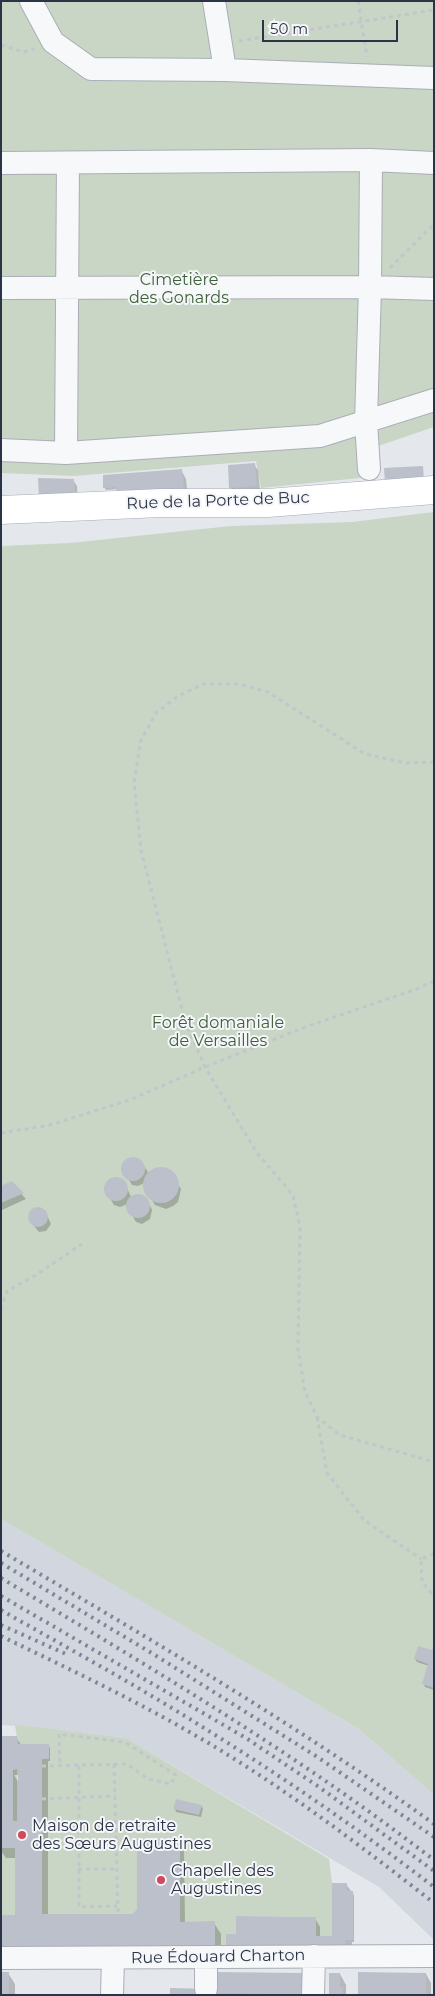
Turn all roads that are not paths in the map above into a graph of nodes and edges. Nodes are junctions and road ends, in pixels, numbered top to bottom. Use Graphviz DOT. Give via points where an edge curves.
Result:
graph roads {
  1 [pos="31,1"];
  2 [pos="214,1"];
  3 [pos="225,70"];
  4 [pos="434,78"];
  5 [pos="371,160"];
  6 [pos="1,162"];
  7 [pos="68,163"];
  8 [pos="434,163"];
  9 [pos="67,287"];
  10 [pos="370,287"];
  11 [pos="1,288"];
  12 [pos="434,289"];
  13 [pos="434,400"];
  14 [pos="366,422"];
  15 [pos="1,450"];
  16 [pos="66,453"];
  17 [pos="369,469"];
  18 [pos="434,490"];
  19 [pos="1,510"];
  20 [pos="314,1956"];
  21 [pos="434,1956"];
  22 [pos="206,1957"];
  23 [pos="1,1958"];
  24 [pos="113,1958"];
  25 [pos="206,1989"];
  26 [pos="112,1995"];
  27 [pos="313,1995"];
  1 -- 3 [label="street" via="54,42 91,69"];
  2 -- 3 [label="street"];
  3 -- 4 [label="street"];
  5 -- 7 [label="street"];
  5 -- 8 [label="street"];
  5 -- 10 [label="street"];
  6 -- 7 [label="street"];
  7 -- 9 [label="street"];
  9 -- 10 [label="street"];
  9 -- 11 [label="street"];
  9 -- 16 [label="street"];
  10 -- 12 [label="street"];
  10 -- 14 [label="street"];
  13 -- 14 [label="street"];
  14 -- 16 [label="street" via="320,436"];
  14 -- 17 [label="street"];
  15 -- 16 [label="street"];
  18 -- 19 [label="main road, Rue de la Porte de Buc" via="268,503 161,503"];
  20 -- 21 [label="street, Rue Édouard Charton"];
  20 -- 22 [label="street, Rue Édouard Charton"];
  20 -- 27 [label="street"];
  22 -- 24 [label="street, Rue Édouard Charton"];
  22 -- 25 [label="street"];
  23 -- 24 [label="street, Rue Édouard Charton"];
  24 -- 26 [label="street"];
}
